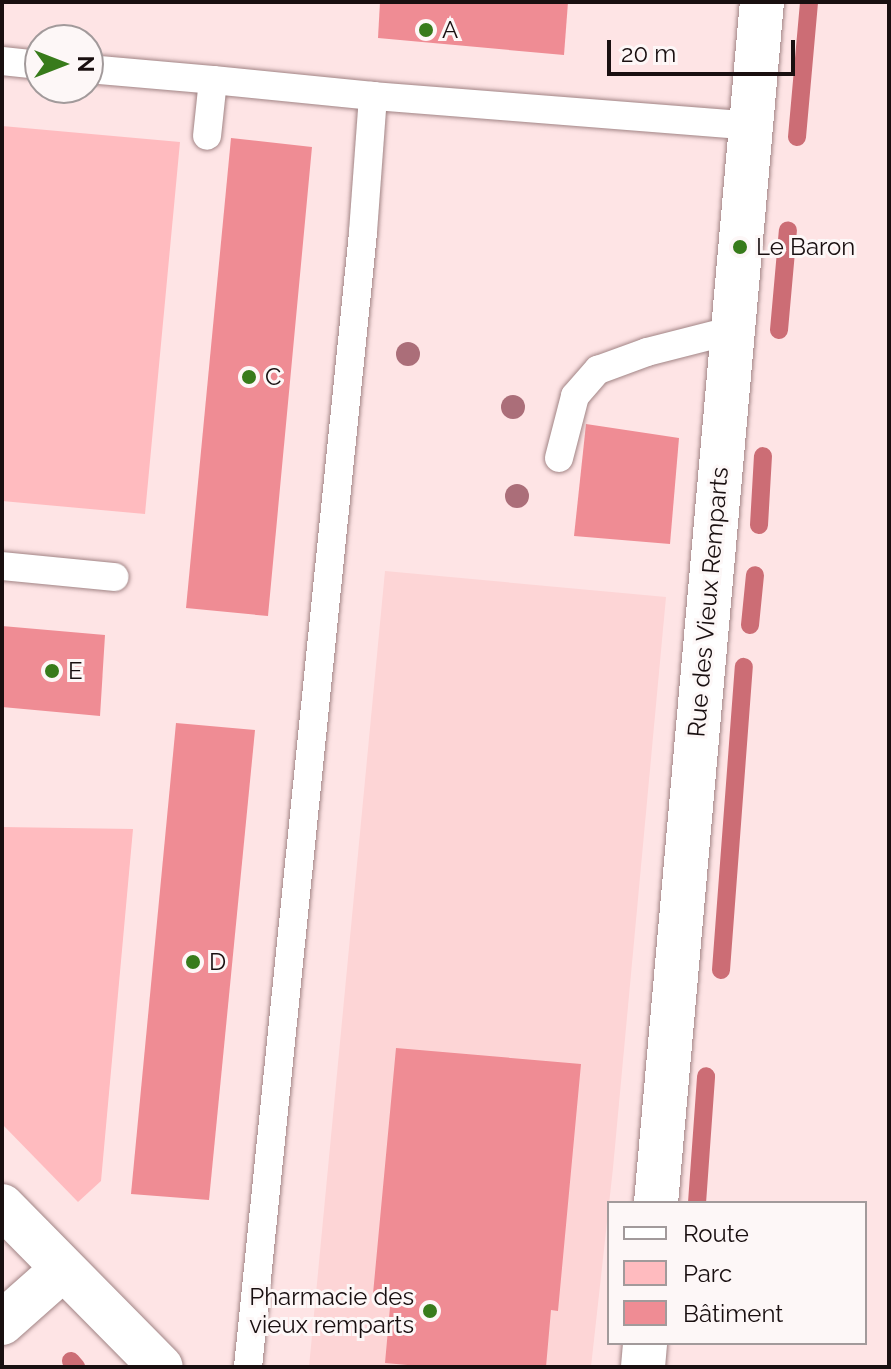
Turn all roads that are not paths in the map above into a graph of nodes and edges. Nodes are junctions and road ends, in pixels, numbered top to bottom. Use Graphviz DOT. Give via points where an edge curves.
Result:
graph roads {
  1 [pos="762,2"];
  2 [pos="2,61"];
  3 [pos="24,63"];
  4 [pos="104,70"];
  5 [pos="213,80"];
  6 [pos="373,96"];
  7 [pos="750,126"];
  8 [pos="207,136"];
  9 [pos="733,330"];
  10 [pos="559,458"];
  11 [pos="2,566"];
  12 [pos="114,577"];
  13 [pos="656,1201"];
  14 [pos="2,1206"];
  15 [pos="63,1269"];
  16 [pos="2,1323"];
  17 [pos="645,1345"];
  18 [pos="161,1367"];
  19 [pos="248,1367"];
  20 [pos="643,1367"];
  1 -- 7 [label="main road, Rue des Vieux Remparts"];
  2 -- 3 [label="lane"];
  4 -- 5 [label="lane"];
  5 -- 6 [label="lane"];
  5 -- 8 [label="lane"];
  6 -- 7 [label="lane"];
  6 -- 19 [label="lane"];
  7 -- 9 [label="main road, Rue des Vieux Remparts"];
  9 -- 10 [label="lane" via="598,370 575,396"];
  9 -- 13 [label="main road, Rue des Vieux Remparts"];
  11 -- 12 [label="lane"];
  14 -- 15 [label="main road"];
  15 -- 16 [label="main road"];
  15 -- 18 [label="main road"];
  17 -- 20 [label="main road"];
}
